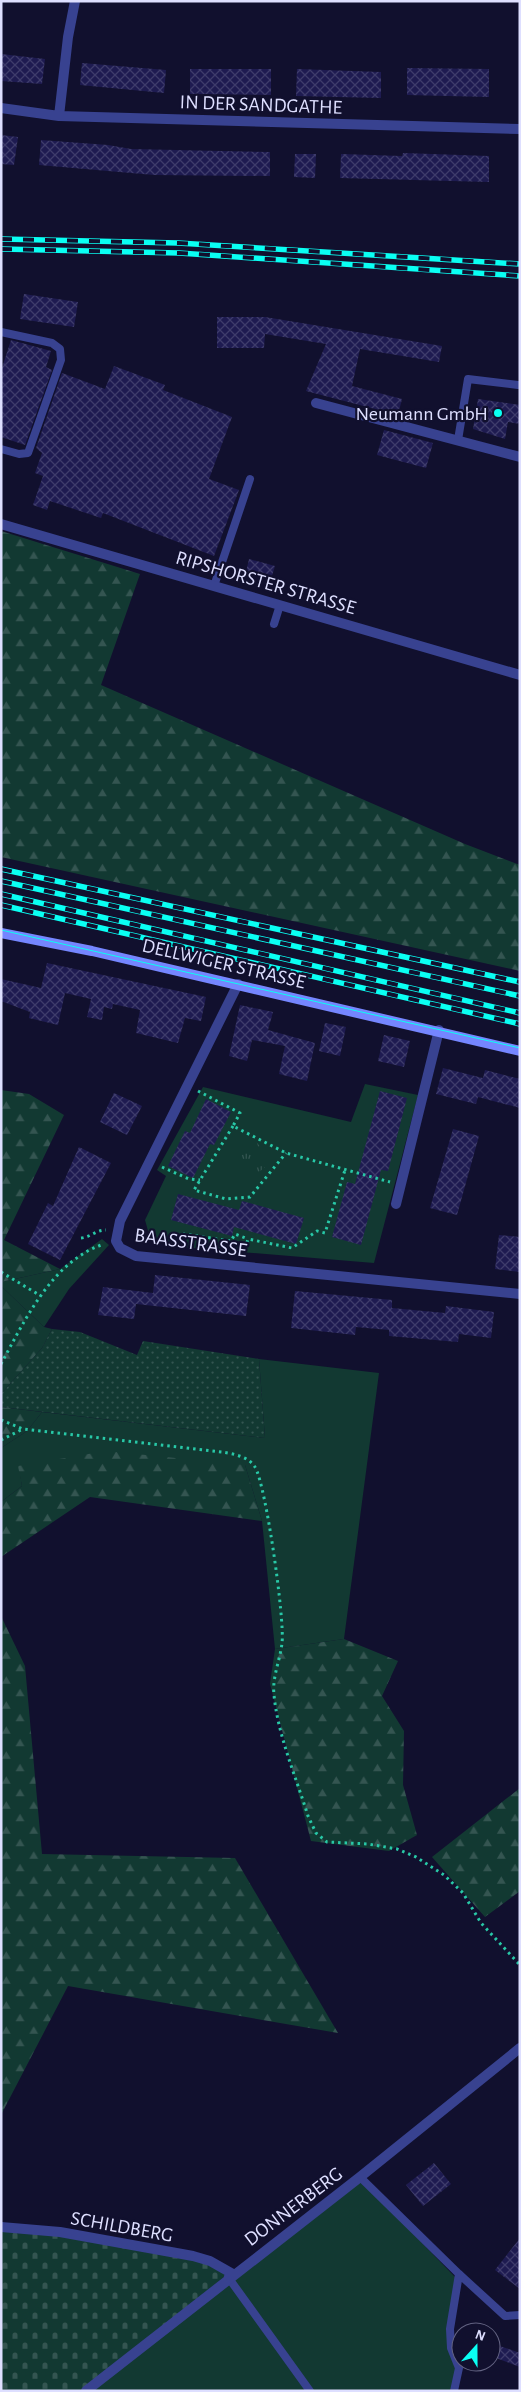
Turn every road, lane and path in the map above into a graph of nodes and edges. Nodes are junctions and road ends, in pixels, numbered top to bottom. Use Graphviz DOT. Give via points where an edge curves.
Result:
graph roads {
  1 [pos="75,1"];
  2 [pos="1,108"];
  3 [pos="59,116"];
  4 [pos="520,129"];
  5 [pos="1,332"];
  6 [pos="518,384"];
  7 [pos="316,403"];
  8 [pos="458,440"];
  9 [pos="1,449"];
  10 [pos="520,456"];
  11 [pos="250,479"];
  12 [pos="1,524"];
  13 [pos="214,586"];
  14 [pos="280,605"];
  15 [pos="274,624"];
  16 [pos="520,675"];
  17 [pos="1,932"];
  18 [pos="238,984"];
  19 [pos="439,1030"];
  20 [pos="520,1051"];
  21 [pos="187,1086"];
  22 [pos="233,1126"];
  23 [pos="286,1153"];
  24 [pos="150,1161"];
  25 [pos="345,1170"];
  26 [pos="201,1180"];
  27 [pos="400,1185"];
  28 [pos="396,1204"];
  29 [pos="117,1236"];
  30 [pos="80,1238"];
  31 [pos="248,1239"];
  32 [pos="181,1243"];
  33 [pos="244,1252"];
  34 [pos="1,1272"];
  35 [pos="520,1294"];
  36 [pos="41,1296"];
  37 [pos="1,1364"];
  38 [pos="1,1420"];
  39 [pos="23,1429"];
  40 [pos="1,1440"];
  41 [pos="520,1965"];
  42 [pos="520,2048"];
  43 [pos="360,2177"];
  44 [pos="1,2228"];
  45 [pos="459,2274"];
  46 [pos="231,2276"];
  47 [pos="520,2315"];
  48 [pos="86,2391"];
  49 [pos="310,2391"];
  50 [pos="454,2391"];
  1 -- 3 [label="street"];
  2 -- 3 [label="street, IN DER SANDGATHE"];
  3 -- 4 [label="street, IN DER SANDGATHE"];
  5 -- 9 [label="lane" via="52,343 60,348 61,360 28,453"];
  6 -- 8 [label="lane" via="468,379"];
  7 -- 8 [label="street"];
  8 -- 10 [label="street"];
  11 -- 13 [label="lane"];
  12 -- 13 [label="street, RIPSHORSTER STRASSE"];
  13 -- 14 [label="street, RIPSHORSTER STRASSE"];
  14 -- 15 [label="lane"];
  14 -- 16 [label="street, RIPSHORSTER STRASSE"];
  17 -- 18 [label="main road, DELLWIGER STRASSE"];
  18 -- 19 [label="main road, DELLWIGER STRASSE"];
  18 -- 21 [label="street, BAASSTRASSE"];
  19 -- 20 [label="main road, DELLWIGER STRASSE"];
  19 -- 27 [label="street"];
  21 -- 22 [label="path" via="240,1113"];
  21 -- 24 [label="street, BAASSTRASSE"];
  22 -- 23 [label="path"];
  22 -- 26 [label="path"];
  23 -- 25 [label="path"];
  23 -- 26 [label="path" via="250,1197 226,1199 194,1190"];
  24 -- 26 [label="path" via="189,1179"];
  24 -- 29 [label="street, BAASSTRASSE"];
  25 -- 27 [label="path"];
  25 -- 31 [label="path" via="325,1233 317,1231 292,1248"];
  27 -- 28 [label="street"];
  29 -- 30 [label="path" via="99,1230"];
  29 -- 35 [label="street, BAASSTRASSE" via="120,1248 136,1256"];
  29 -- 36 [label="path" via="66,1268"];
  31 -- 32 [label="path" via="236,1234 231,1241 184,1234"];
  31 -- 33 [label="path"];
  34 -- 36 [label="path"];
  36 -- 37 [label="path"];
  38 -- 39 [label="path"];
  39 -- 40 [label="path"];
  39 -- 41 [label="path" via="222,1452 241,1456 255,1466 266,1509 282,1630 273,1684 275,1705 316,1833 327,1842 397,1849 444,1875 463,1893 481,1923"];
  42 -- 43 [label="street, DONNERBERG"];
  43 -- 45 [label="lane"];
  43 -- 46 [label="street, DONNERBERG"];
  44 -- 46 [label="street, SCHILDBERG" via="60,2232 193,2256 210,2261"];
  45 -- 47 [label="lane" via="505,2316"];
  45 -- 50 [label="lane" via="450,2329 451,2348 459,2368"];
  46 -- 48 [label="street, DONNERBERG"];
  46 -- 49 [label="lane"];
}
